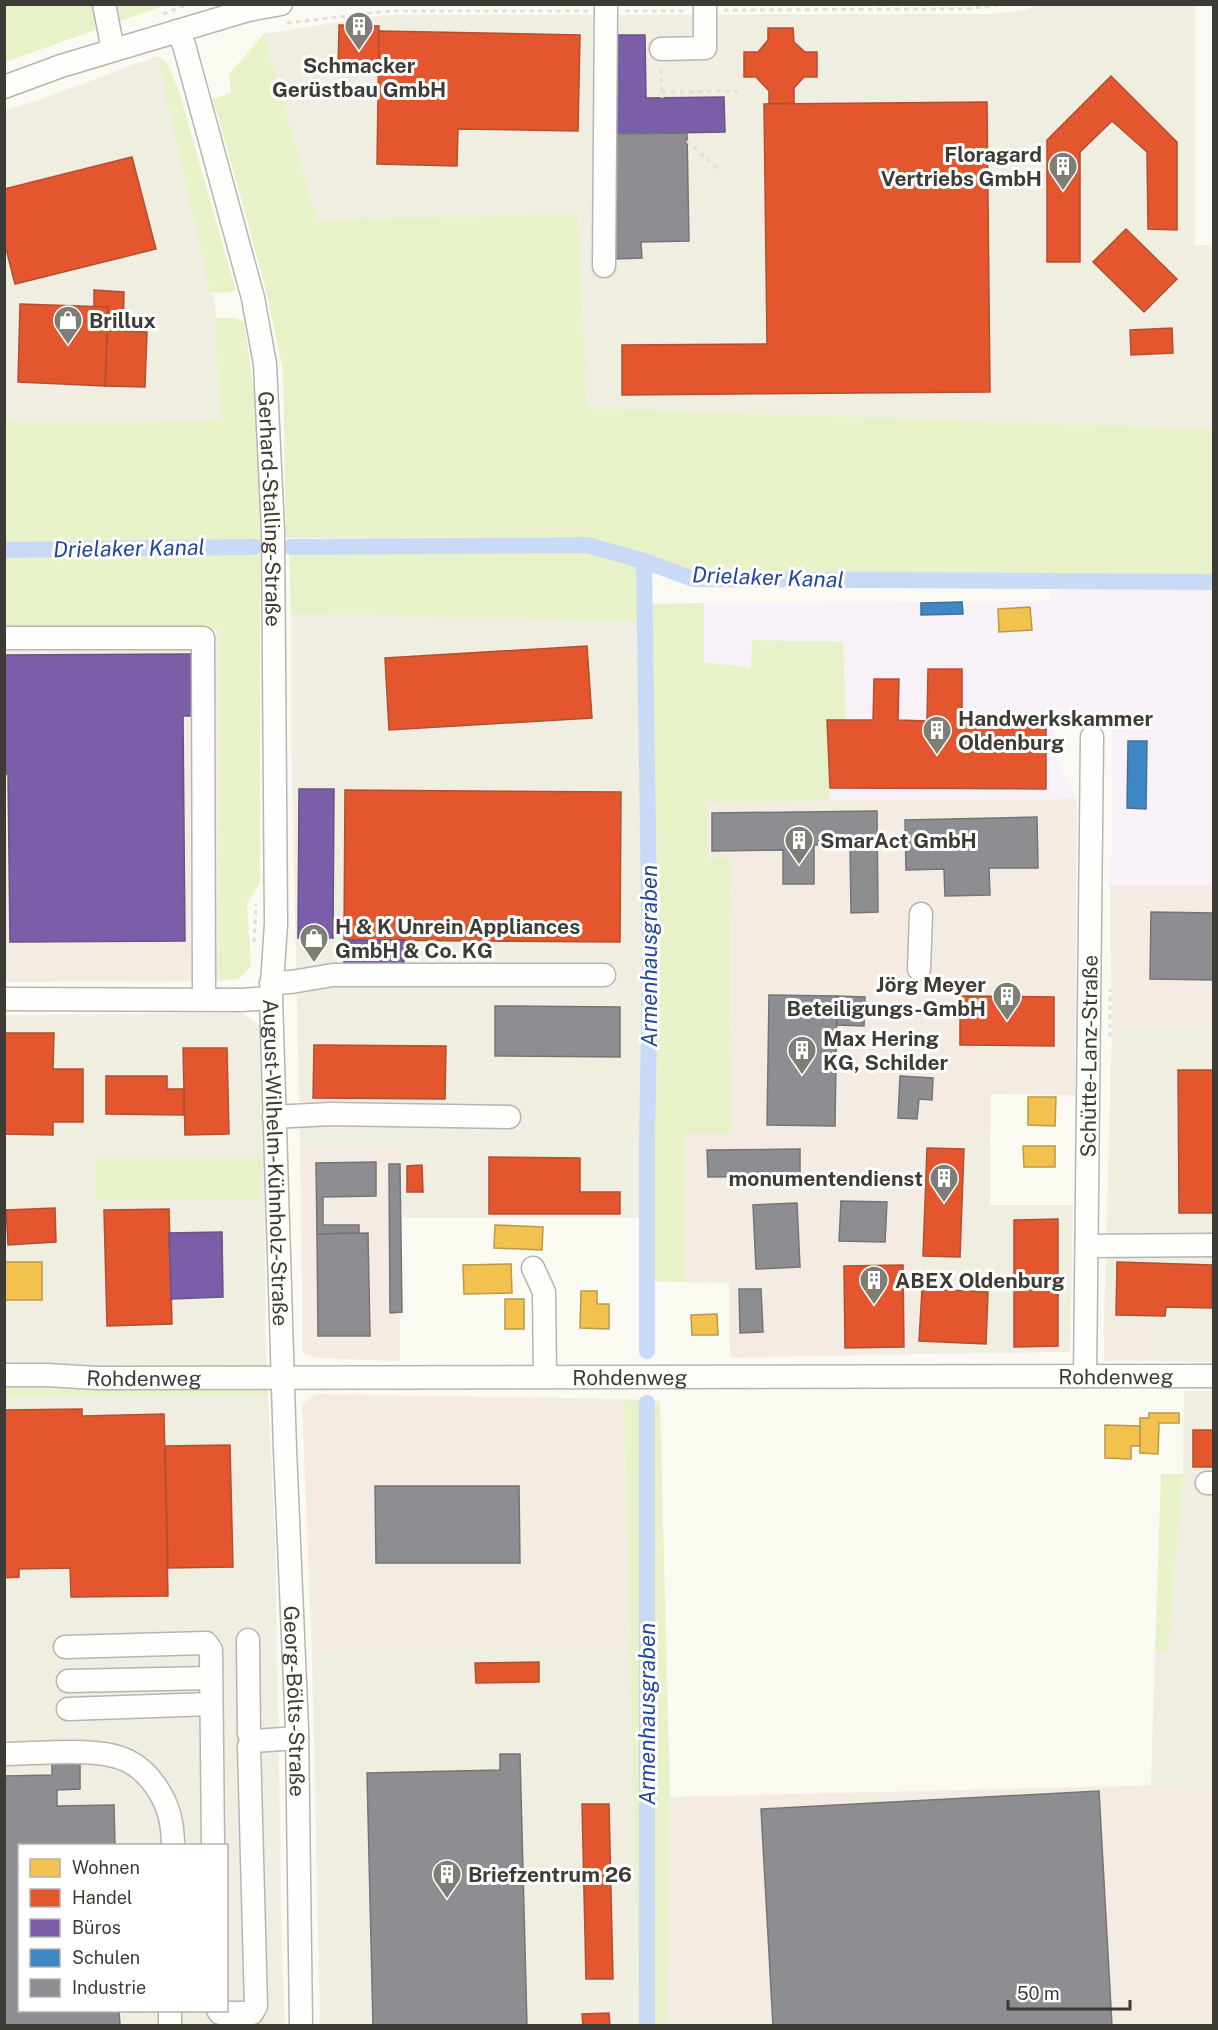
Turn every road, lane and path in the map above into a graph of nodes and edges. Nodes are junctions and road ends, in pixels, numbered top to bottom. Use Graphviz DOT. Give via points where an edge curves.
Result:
graph roads {
  1 [pos="104,4"];
  2 [pos="448,4"];
  3 [pos="1005,4"];
  4 [pos="606,8"];
  5 [pos="705,8"];
  6 [pos="447,11"];
  7 [pos="283,14"];
  8 [pos="177,31"];
  9 [pos="661,49"];
  10 [pos="113,50"];
  11 [pos="4,87"];
  12 [pos="738,90"];
  13 [pos="662,92"];
  14 [pos="662,98"];
  15 [pos="687,141"];
  16 [pos="719,170"];
  17 [pos="604,266"];
  18 [pos="4,638"];
  19 [pos="1092,737"];
  20 [pos="259,897"];
  21 [pos="921,914"];
  22 [pos="254,944"];
  23 [pos="919,969"];
  24 [pos="604,975"];
  25 [pos="1110,979"];
  26 [pos="271,991"];
  27 [pos="4,999"];
  28 [pos="204,999"];
  29 [pos="1109,1047"];
  30 [pos="274,1117"];
  31 [pos="508,1117"];
  32 [pos="1214,1245"];
  33 [pos="1087,1246"];
  34 [pos="533,1268"];
  35 [pos="4,1375"];
  36 [pos="1085,1376"];
  37 [pos="1214,1376"];
  38 [pos="282,1377"];
  39 [pos="545,1377"];
  40 [pos="248,1640"];
  41 [pos="65,1647"];
  42 [pos="210,1678"];
  43 [pos="68,1681"];
  44 [pos="212,1704"];
  45 [pos="68,1709"];
  46 [pos="297,1738"];
  47 [pos="252,1745"];
  48 [pos="212,1752"];
  49 [pos="4,1754"];
  50 [pos="173,1844"];
  51 [pos="213,1844"];
  52 [pos="221,2016"];
  53 [pos="301,2025"];
  1 -- 10 [label="street"];
  2 -- 6 [label="path"];
  3 -- 5 [label="path" via="967,9"];
  4 -- 5 [label="path"];
  4 -- 6 [label="path"];
  4 -- 17 [label="street"];
  5 -- 9 [label="street" via="705,48"];
  6 -- 7 [label="path"];
  7 -- 8 [label="street" via="248,10"];
  8 -- 10 [label="street"];
  8 -- 26 [label="street, Gerhard-Stalling-Straße" via="253,298 265,364 273,531 276,924"];
  9 -- 13 [label="path"];
  10 -- 11 [label="street"];
  12 -- 13 [label="path"];
  13 -- 14 [label="path"];
  15 -- 16 [label="path"];
  18 -- 28 [label="street" via="203,638"];
  19 -- 33 [label="street, Schütte-Lanz-Straße"];
  20 -- 22 [label="path" via="254,907"];
  21 -- 23 [label="street"];
  24 -- 26 [label="street" via="333,975 291,982"];
  25 -- 29 [label="path"];
  26 -- 28 [label="street, August-Wilhelm-Kühnholz-Straße"];
  26 -- 30 [label="street, August-Wilhelm-Kühnholz-Straße"];
  27 -- 28 [label="street, August-Wilhelm-Kühnholz-Straße"];
  30 -- 31 [label="street"];
  30 -- 38 [label="street, August-Wilhelm-Kühnholz-Straße"];
  32 -- 33 [label="street"];
  33 -- 36 [label="street, Schütte-Lanz-Straße"];
  34 -- 39 [label="street" via="544,1292"];
  35 -- 38 [label="street, Rohdenweg"];
  36 -- 37 [label="street, Rohdenweg"];
  36 -- 39 [label="street, Rohdenweg"];
  38 -- 39 [label="street, Rohdenweg"];
  38 -- 46 [label="street, Georg-Bölts-Straße"];
  40 -- 47 [label="street"];
  41 -- 42 [label="street" via="206,1642 211,1650"];
  42 -- 43 [label="street"];
  42 -- 44 [label="street"];
  44 -- 45 [label="street"];
  44 -- 48 [label="street"];
  46 -- 47 [label="street"];
  46 -- 53 [label="street, Georg-Bölts-Straße"];
  47 -- 48 [label="street"];
  47 -- 52 [label="street" via="256,2006 252,2013"];
  48 -- 51 [label="street"];
  49 -- 50 [label="street" via="95,1752 127,1760 152,1779 168,1806"];
}
